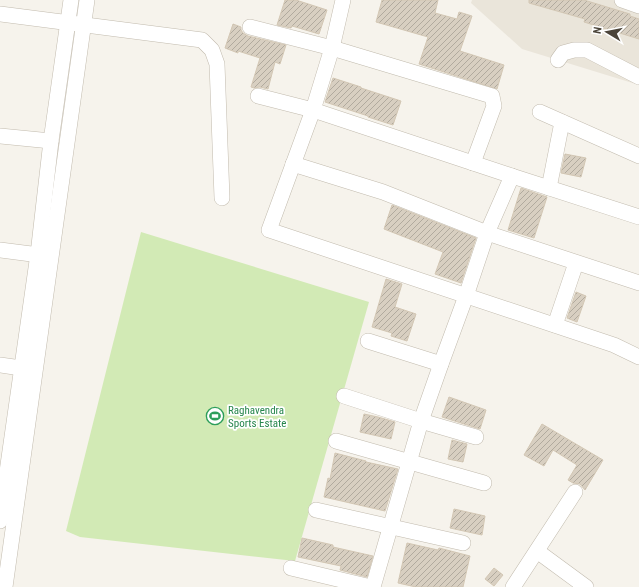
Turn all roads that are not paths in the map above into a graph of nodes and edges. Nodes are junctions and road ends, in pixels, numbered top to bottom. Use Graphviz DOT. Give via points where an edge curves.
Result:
graph roads {
  1 [pos="71,0"];
  2 [pos="87,0"];
  3 [pos="343,0"];
  4 [pos="622,0"];
  5 [pos="639,6"];
  6 [pos="0,14"];
  7 [pos="69,22"];
  8 [pos="84,24"];
  9 [pos="250,27"];
  10 [pos="332,48"];
  11 [pos="558,60"];
  12 [pos="639,77"];
  13 [pos="258,96"];
  14 [pos="314,110"];
  15 [pos="540,112"];
  16 [pos="562,122"];
  17 [pos="0,136"];
  18 [pos="51,141"];
  19 [pos="639,156"];
  20 [pos="473,163"];
  21 [pos="293,164"];
  22 [pos="512,176"];
  23 [pos="549,188"];
  24 [pos="222,198"];
  25 [pos="639,217"];
  26 [pos="487,233"];
  27 [pos="0,250"];
  28 [pos="45,255"];
  29 [pos="576,263"];
  30 [pos="639,284"];
  31 [pos="466,296"];
  32 [pos="555,325"];
  33 [pos="368,341"];
  34 [pos="639,357"];
  35 [pos="0,364"];
  36 [pos="441,364"];
  37 [pos="21,368"];
  38 [pos="344,396"];
  39 [pos="421,421"];
  40 [pos="476,437"];
  41 [pos="336,441"];
  42 [pos="410,462"];
  43 [pos="9,477"];
  44 [pos="484,483"];
  45 [pos="576,492"];
  46 [pos="316,510"];
  47 [pos="0,521"];
  48 [pos="390,526"];
  49 [pos="463,543"];
  50 [pos="537,551"];
  51 [pos="291,568"];
  52 [pos="5,587"];
  53 [pos="372,587"];
  54 [pos="513,587"];
  55 [pos="586,587"];
  1 -- 7 [label="street"];
  2 -- 8 [label="street"];
  3 -- 10 [label="street"];
  4 -- 5 [label="street"];
  6 -- 7 [label="street"];
  7 -- 8 [label="street"];
  7 -- 18 [label="street"];
  8 -- 24 [label="street" via="202,40 212,50 217,64"];
  8 -- 28 [label="street"];
  9 -- 10 [label="street"];
  10 -- 14 [label="street"];
  10 -- 20 [label="street" via="492,96 494,106"];
  11 -- 12 [label="street" via="562,53 587,50"];
  13 -- 14 [label="street"];
  14 -- 20 [label="street"];
  14 -- 21 [label="street"];
  15 -- 16 [label="street"];
  16 -- 19 [label="street"];
  16 -- 23 [label="street"];
  17 -- 18 [label="street"];
  18 -- 28 [label="street"];
  20 -- 22 [label="street"];
  21 -- 26 [label="street" via="383,192"];
  21 -- 31 [label="street" via="269,230"];
  22 -- 23 [label="street"];
  22 -- 26 [label="street"];
  23 -- 25 [label="street"];
  26 -- 29 [label="street"];
  26 -- 31 [label="street"];
  27 -- 28 [label="street"];
  28 -- 37 [label="street"];
  28 -- 43 [label="street"];
  29 -- 30 [label="street"];
  29 -- 32 [label="street"];
  31 -- 32 [label="street"];
  31 -- 36 [label="street"];
  32 -- 34 [label="street" via="614,345"];
  33 -- 36 [label="street"];
  35 -- 37 [label="street"];
  36 -- 39 [label="street"];
  37 -- 43 [label="street"];
  38 -- 39 [label="street"];
  39 -- 40 [label="street"];
  39 -- 42 [label="street"];
  41 -- 42 [label="street"];
  42 -- 44 [label="street"];
  42 -- 48 [label="street"];
  43 -- 47 [label="street"];
  43 -- 52 [label="street"];
  45 -- 50 [label="street"];
  46 -- 48 [label="street"];
  48 -- 49 [label="street"];
  48 -- 53 [label="street"];
  50 -- 54 [label="street"];
  50 -- 55 [label="street"];
  51 -- 53 [label="street"];
}
